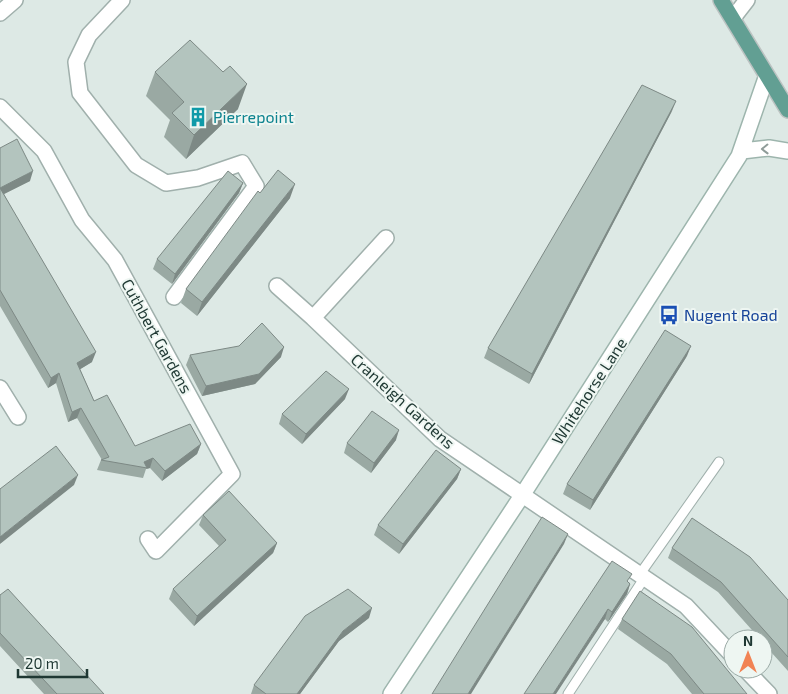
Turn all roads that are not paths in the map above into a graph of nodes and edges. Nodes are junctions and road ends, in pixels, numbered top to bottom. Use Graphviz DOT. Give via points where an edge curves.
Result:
graph roads {
  1 [pos="15,0"];
  2 [pos="122,0"];
  3 [pos="721,0"];
  4 [pos="747,0"];
  5 [pos="0,13"];
  6 [pos="733,18"];
  7 [pos="766,78"];
  8 [pos="0,107"];
  9 [pos="788,110"];
  10 [pos="742,151"];
  11 [pos="788,151"];
  12 [pos="386,238"];
  13 [pos="277,286"];
  14 [pos="174,297"];
  15 [pos="313,318"];
  16 [pos="0,388"];
  17 [pos="18,417"];
  18 [pos="719,462"];
  19 [pos="523,494"];
  20 [pos="148,539"];
  21 [pos="642,576"];
  22 [pos="723,645"];
  23 [pos="755,679"];
  24 [pos="573,693"];
  25 [pos="391,694"];
  26 [pos="769,694"];
  1 -- 5 [label="street"];
  2 -- 14 [label="street" via="88,35 76,62 80,93 136,165 166,183 198,178 242,163 256,186"];
  3 -- 6 [label="main road"];
  4 -- 6 [label="street"];
  6 -- 7 [label="main road"];
  7 -- 9 [label="main road"];
  7 -- 10 [label="street, Whitehorse Lane"];
  8 -- 20 [label="street, Cuthbert Gardens" via="44,152 82,220 115,260 232,474 156,551"];
  11 -- 10 [label="street, one-way" via="769,148"];
  10 -- 19 [label="street, Whitehorse Lane"];
  12 -- 15 [label="street"];
  13 -- 15 [label="street, Cranleigh Gardens"];
  15 -- 19 [label="street, Cranleigh Gardens" via="440,438"];
  16 -- 17 [label="street"];
  18 -- 21 [label="lane"];
  19 -- 21 [label="street"];
  19 -- 25 [label="street, Whitehorse Lane"];
  21 -- 22 [label="street" via="686,606"];
  21 -- 24 [label="lane"];
  23 -- 26 [label="street"];
}
